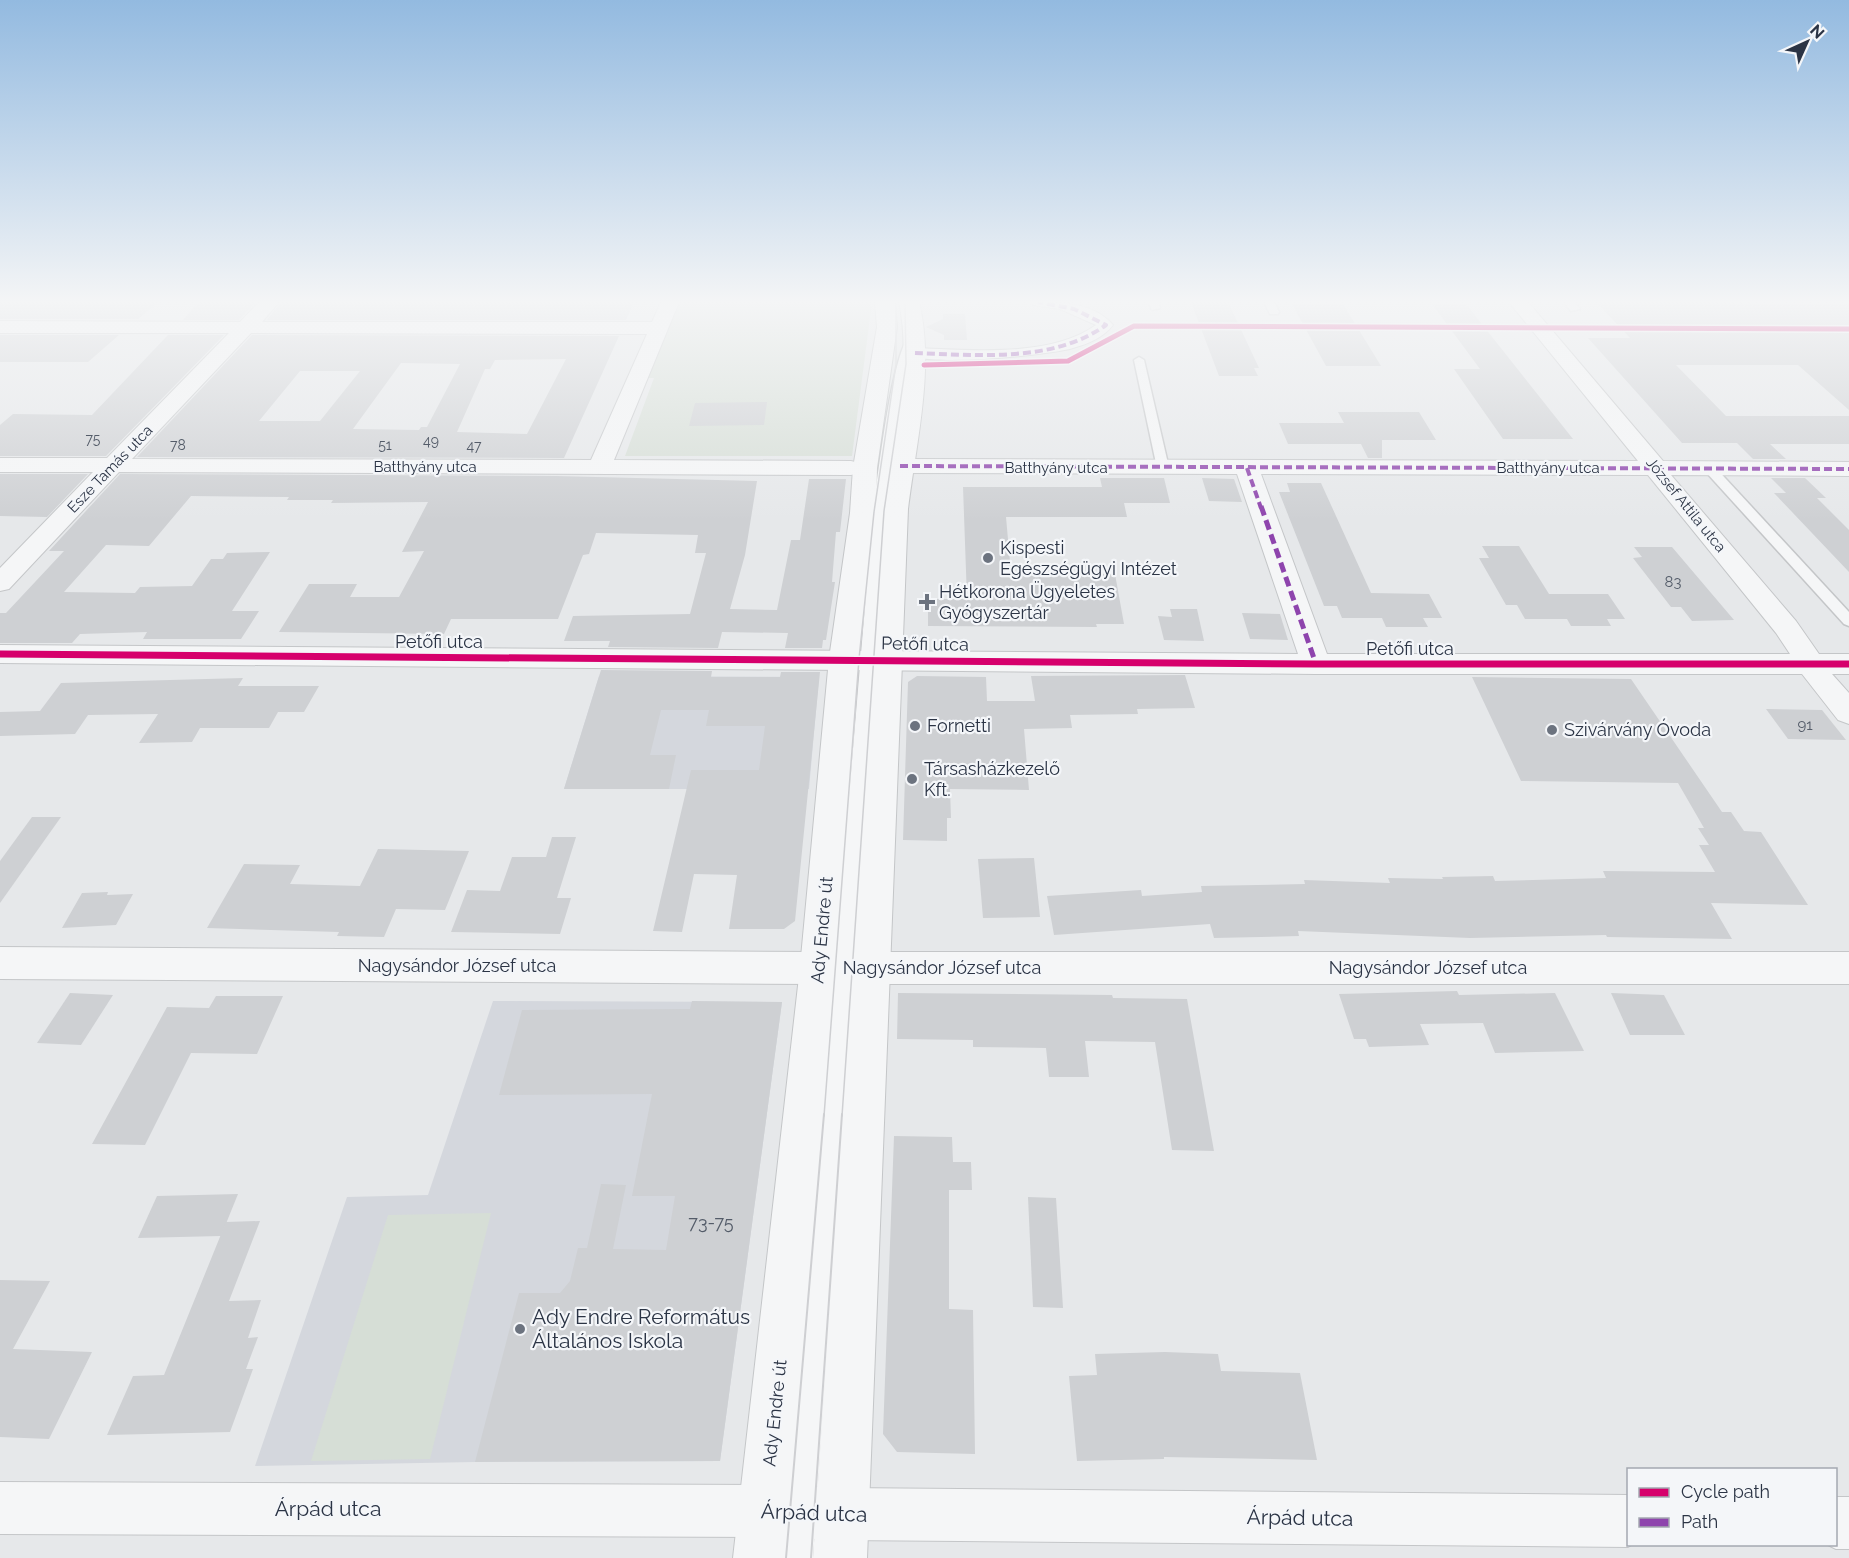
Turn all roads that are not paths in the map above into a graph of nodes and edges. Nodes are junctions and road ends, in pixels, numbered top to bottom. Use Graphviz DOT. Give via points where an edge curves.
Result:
graph roads {
  1 [pos="201,375"];
  2 [pos="639,375"];
  3 [pos="880,375"];
  4 [pos="906,375"];
  5 [pos="1142,375"];
  6 [pos="1578,375"];
  7 [pos="0,465"];
  8 [pos="114,465"];
  9 [pos="893,466"];
  10 [pos="599,468"];
  11 [pos="851,468"];
  12 [pos="1163,468"];
  13 [pos="1247,468"];
  14 [pos="1656,468"];
  15 [pos="1709,468"];
  16 [pos="1849,470"];
  17 [pos="863,513"];
  18 [pos="0,583"];
  19 [pos="1849,621"];
  20 [pos="0,654"];
  21 [pos="866,659"];
  22 [pos="1316,664"];
  23 [pos="1810,664"];
  24 [pos="1849,664"];
  25 [pos="1849,713"];
  26 [pos="0,963"];
  27 [pos="845,968"];
  28 [pos="1849,968"];
  29 [pos="0,1508"];
  30 [pos="1627,1521"];
  31 [pos="801,1535"];
  1 -- 8 [label="street, Esze Tamás utca"];
  2 -- 10 [label="street"];
  3 -- 17 [label="street, Ady Endre út" via="865,468"];
  4 -- 9 [label="street, Ady Endre út"];
  5 -- 12 [label="lane"];
  6 -- 14 [label="street, József Attila utca"];
  7 -- 8 [label="street, Batthyány utca"];
  8 -- 10 [label="street, Batthyány utca"];
  8 -- 18 [label="street, Esze Tamás utca"];
  9 -- 12 [label="street, Batthyány utca"];
  9 -- 17 [label="lane"];
  9 -- 21 [label="street, Ady Endre út" via="895,509"];
  10 -- 11 [label="street, Batthyány utca"];
  12 -- 13 [label="street, Batthyány utca"];
  13 -- 14 [label="street, Batthyány utca"];
  13 -- 22 [label="street"];
  14 -- 15 [label="street, Batthyány utca"];
  14 -- 23 [label="street, József Attila utca" via="1786,627"];
  15 -- 16 [label="street, Batthyány utca"];
  15 -- 19 [label="lane"];
  17 -- 21 [label="street, Ady Endre út"];
  20 -- 21 [label="street, Petőfi utca"];
  21 -- 22 [label="street, Petőfi utca"];
  21 -- 27 [label="street, Ady Endre út"];
  22 -- 23 [label="street, Petőfi utca"];
  23 -- 24 [label="street, Petőfi utca"];
  23 -- 25 [label="street, József Attila utca"];
  26 -- 27 [label="street, Nagysándor József utca"];
  27 -- 28 [label="street, Nagysándor József utca"];
  27 -- 31 [label="street, Ady Endre út"];
  27 -- 31 [label="street, Ady Endre út"];
  29 -- 31 [label="street, Árpád utca"];
  30 -- 31 [label="street, Árpád utca"];
}
